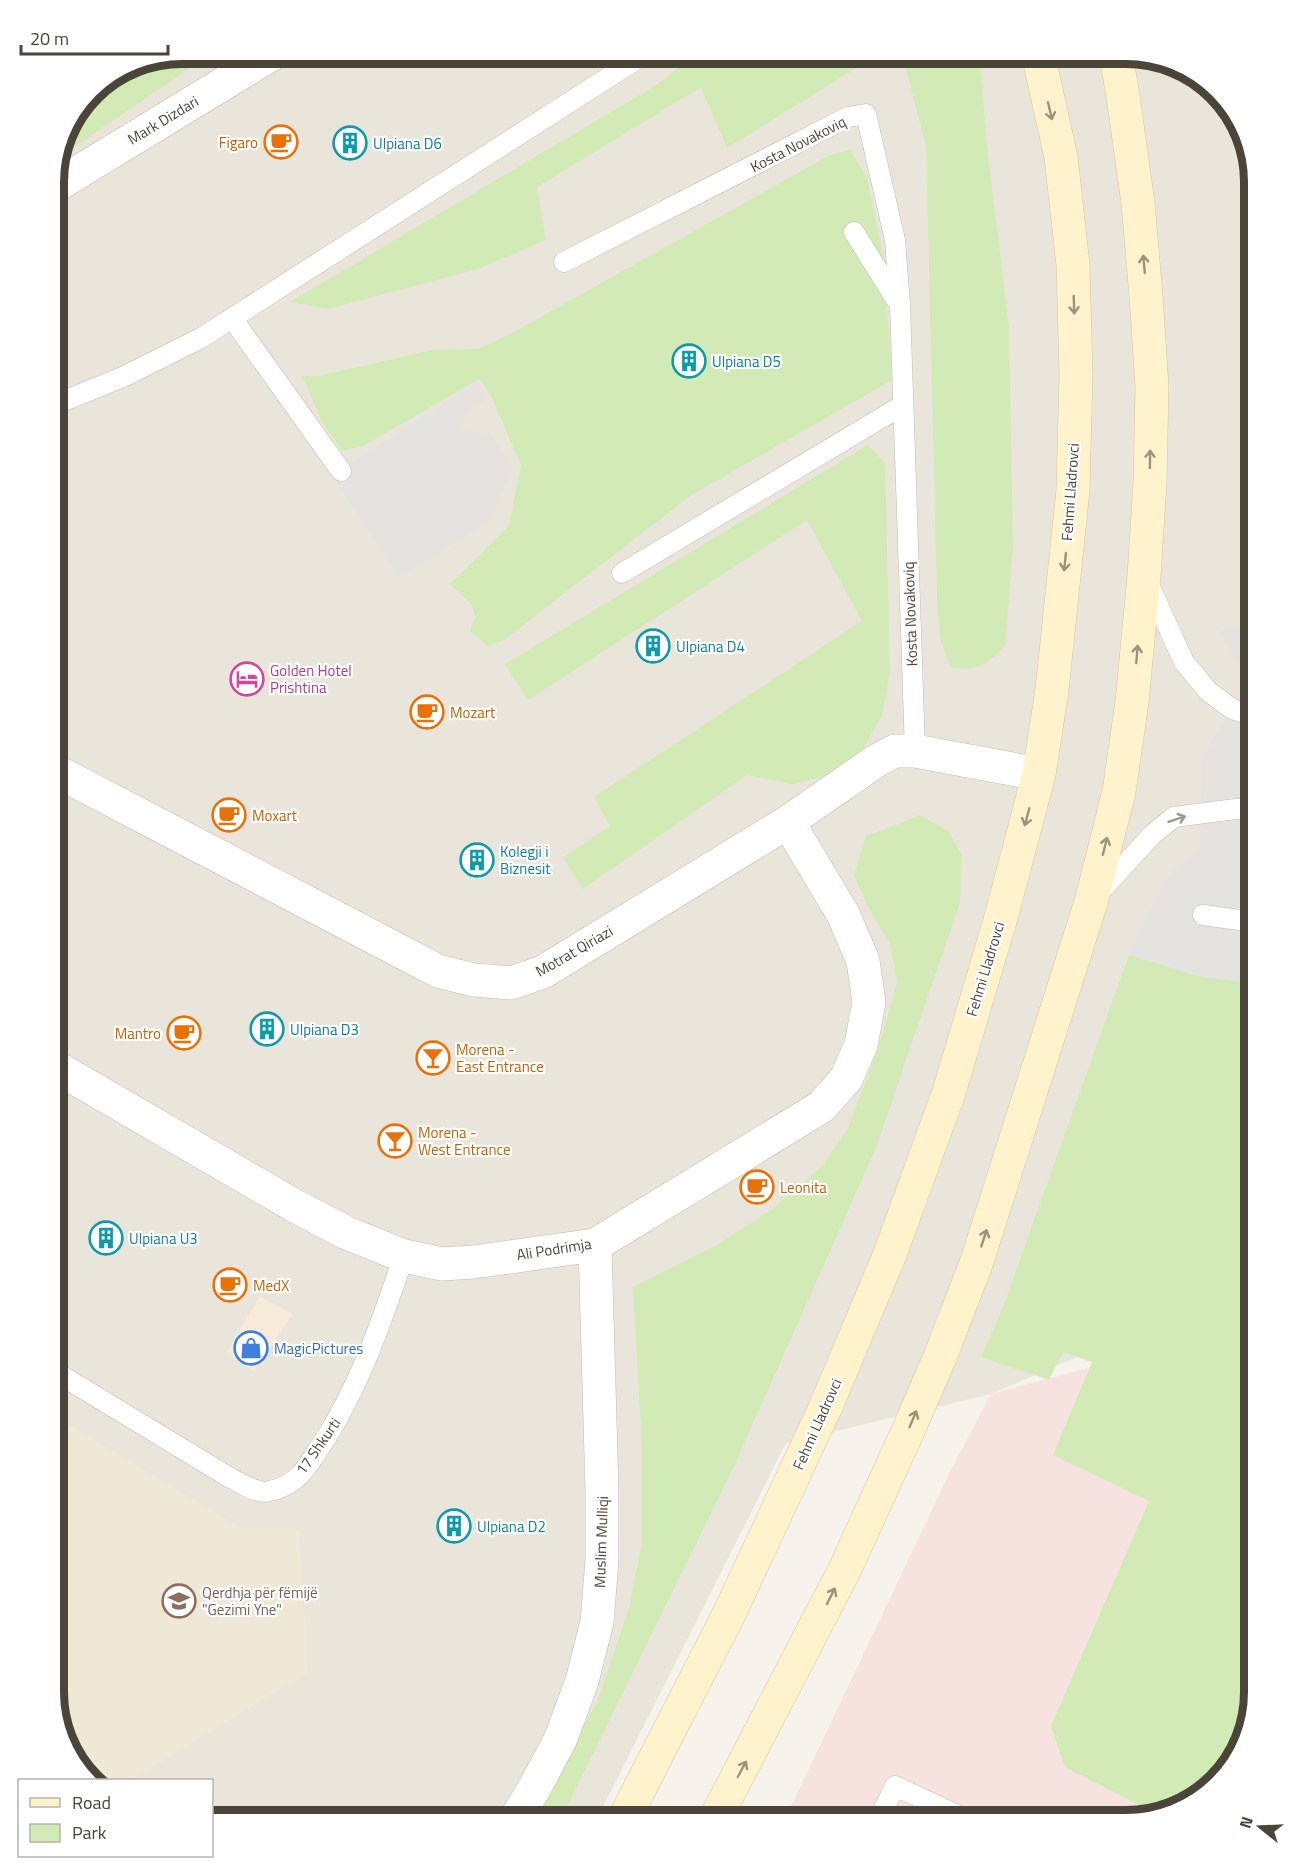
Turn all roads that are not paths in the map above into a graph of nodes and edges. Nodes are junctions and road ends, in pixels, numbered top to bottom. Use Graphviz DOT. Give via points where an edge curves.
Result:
graph roads {
  1 [pos="255,64"];
  2 [pos="629,64"];
  3 [pos="1040,65"];
  4 [pos="1118,65"];
  5 [pos="65,180"];
  6 [pos="854,232"];
  7 [pos="564,262"];
  8 [pos="900,305"];
  9 [pos="232,318"];
  10 [pos="65,401"];
  11 [pos="903,405"];
  12 [pos="341,471"];
  13 [pos="622,573"];
  14 [pos="1144,576"];
  15 [pos="1244,713"];
  16 [pos="915,751"];
  17 [pos="1039,774"];
  18 [pos="65,776"];
  19 [pos="1244,808"];
  20 [pos="788,822"];
  21 [pos="1090,902"];
  22 [pos="1203,915"];
  23 [pos="1244,921"];
  24 [pos="64,1072"];
  25 [pos="595,1245"];
  26 [pos="404,1256"];
  27 [pos="64,1377"];
  28 [pos="521,1810"];
  29 [pos="629,1810"];
  30 [pos="720,1810"];
  31 [pos="883,1810"];
  32 [pos="946,1810"];
  1 -- 5 [label="street, Mark Dizdari"];
  2 -- 9 [label="lane"];
  3 -- 17 [label="main road, Fehmi Lladrovci, one-way" via="1061,157 1073,265 1076,374 1073,490"];
  14 -- 4 [label="main road, one-way" via="1152,387 1138,203"];
  6 -- 8 [label="lane"];
  7 -- 8 [label="lane, Kosta Novakoviq" via="848,117 866,114 895,240"];
  8 -- 11 [label="lane, Kosta Novakoviq"];
  9 -- 10 [label="lane" via="125,376"];
  9 -- 12 [label="lane"];
  11 -- 13 [label="lane"];
  11 -- 16 [label="lane, Kosta Novakoviq"];
  14 -- 15 [label="lane" via="1184,662 1208,691 1232,710"];
  21 -- 14 [label="main road, one-way" via="1119,792"];
  16 -- 17 [label="street"];
  16 -- 20 [label="street, Motrat Qiriazi" via="895,752 876,761"];
  17 -- 29 [label="main road, Fehmi Lladrovci, one-way" via="949,1092 890,1254 826,1406 729,1614"];
  18 -- 20 [label="street, Motrat Qiriazi" via="438,970 474,980 511,983 543,972"];
  21 -- 19 [label="lane, one-way" via="1152,835 1174,818"];
  20 -- 25 [label="street, Ali Podrimja" via="843,914 862,961 869,1002 861,1045 846,1079 821,1107"];
  30 -- 21 [label="main road, one-way" via="845,1569 940,1357 977,1261"];
  22 -- 23 [label="lane"];
  24 -- 26 [label="street, Ali Podrimja" via="295,1206"];
  25 -- 26 [label="street, Ali Podrimja" via="442,1264"];
  25 -- 28 [label="street, Muslim Mulliqi" via="602,1491 597,1622 582,1681 561,1738"];
  26 -- 27 [label="lane, 17 Shkurti" via="360,1377 324,1441 288,1485 266,1492 247,1486"];
  31 -- 32 [label="lane" via="895,1786"];
}
